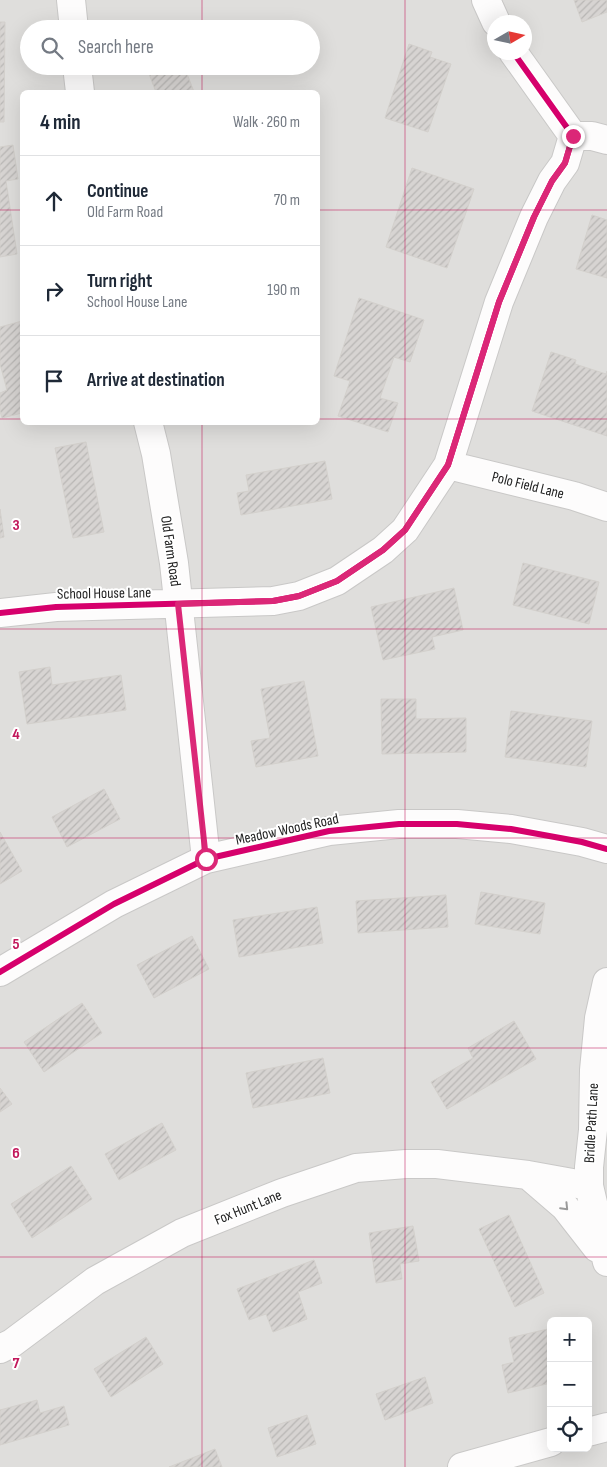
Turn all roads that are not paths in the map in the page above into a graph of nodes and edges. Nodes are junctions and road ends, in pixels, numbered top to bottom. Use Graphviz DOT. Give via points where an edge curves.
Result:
graph roads {
  1 [pos="71,0"];
  2 [pos="486,0"];
  3 [pos="493,15"];
  4 [pos="73,20"];
  5 [pos="520,60"];
  6 [pos="79,75"];
  7 [pos="80,90"];
  8 [pos="573,136"];
  9 [pos="607,140"];
  10 [pos="149,425"];
  11 [pos="448,465"];
  12 [pos="607,507"];
  13 [pos="178,604"];
  14 [pos="0,612"];
  15 [pos="607,849"];
  16 [pos="206,859"];
  17 [pos="0,972"];
  18 [pos="607,982"];
  19 [pos="528,1175"];
  20 [pos="588,1186"];
  21 [pos="607,1262"];
  22 [pos="0,1349"];
  23 [pos="607,1427"];
  24 [pos="592,1431"];
  25 [pos="547,1443"];
  26 [pos="462,1467"];
  1 -- 4 [label="street"];
  2 -- 3 [label="street"];
  5 -- 8 [label="street"];
  6 -- 7 [label="street"];
  8 -- 9 [label="street"];
  8 -- 11 [label="street, School House Lane" via="565,163 534,217 499,302"];
  10 -- 13 [label="street, Old Farm Road" via="167,517"];
  11 -- 12 [label="street, Polo Field Lane"];
  11 -- 13 [label="street, School House Lane" via="405,530 383,550 337,581 299,596 273,601"];
  13 -- 14 [label="street, School House Lane"];
  13 -- 16 [label="street, Old Farm Road"];
  15 -- 16 [label="street, Meadow Woods Road" via="512,829 457,824 399,824 329,830"];
  16 -- 17 [label="street, Meadow Woods Road" via="114,904"];
  18 -- 20 [label="street, Bridle Path Lane" via="599,1018 594,1070"];
  19 -- 20 [label="street, Fox Hunt Lane"];
  19 -- 21 [label="street, one-way" via="570,1212"];
  19 -- 22 [label="street, Fox Hunt Lane" via="437,1164 356,1168 182,1233 95,1281"];
  20 -- 21 [label="street, Bridle Path Lane"];
  23 -- 24 [label="street"];
  25 -- 26 [label="street"];
}
